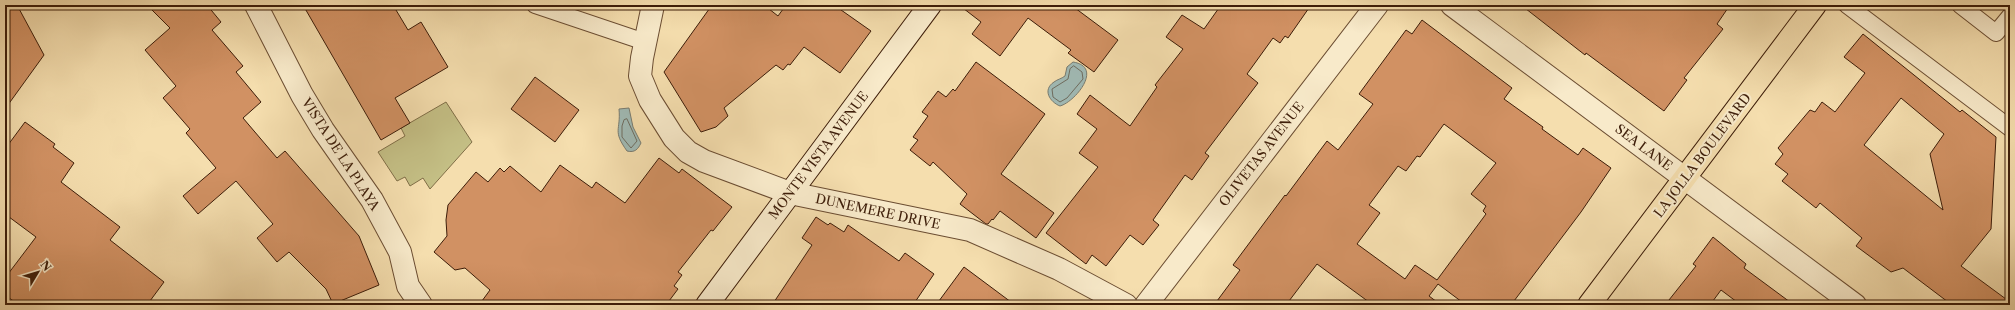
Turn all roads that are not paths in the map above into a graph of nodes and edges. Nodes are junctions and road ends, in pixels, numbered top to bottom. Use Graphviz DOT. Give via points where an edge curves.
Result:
graph roads {
  1 [pos="256,5"];
  2 [pos="536,5"];
  3 [pos="653,5"];
  4 [pos="930,5"];
  5 [pos="1377,5"];
  6 [pos="1452,5"];
  7 [pos="1815,5"];
  8 [pos="1847,5"];
  9 [pos="1960,5"];
  10 [pos="2010,16"];
  11 [pos="645,42"];
  12 [pos="2010,128"];
  13 [pos="1686,178"];
  14 [pos="790,193"];
  15 [pos="712,303"];
  16 [pos="421,305"];
  17 [pos="1126,305"];
  18 [pos="1146,305"];
  19 [pos="1589,305"];
  20 [pos="1855,305"];
  1 -- 16 [label="street, VISTA DE LA PLAYA" via="323,130 372,200 400,252 408,286"];
  2 -- 11 [label="lane"];
  3 -- 11 [label="street, DUNEMERE DRIVE"];
  4 -- 14 [label="street, MONTE VISTA AVENUE"];
  5 -- 18 [label="street, OLIVETAS AVENUE"];
  6 -- 13 [label="street, SEA LANE"];
  7 -- 13 [label="main road, LA JOLLA BOULEVARD"];
  8 -- 12 [label="lane"];
  9 -- 10 [label="lane" via="1996,34"];
  11 -- 14 [label="street, DUNEMERE DRIVE" via="640,76 650,100 674,138 688,152 704,161"];
  13 -- 19 [label="main road, LA JOLLA BOULEVARD"];
  13 -- 20 [label="street, SEA LANE"];
  14 -- 15 [label="street, MONTE VISTA AVENUE"];
  14 -- 17 [label="street, DUNEMERE DRIVE" via="970,230 1059,269"];
}
